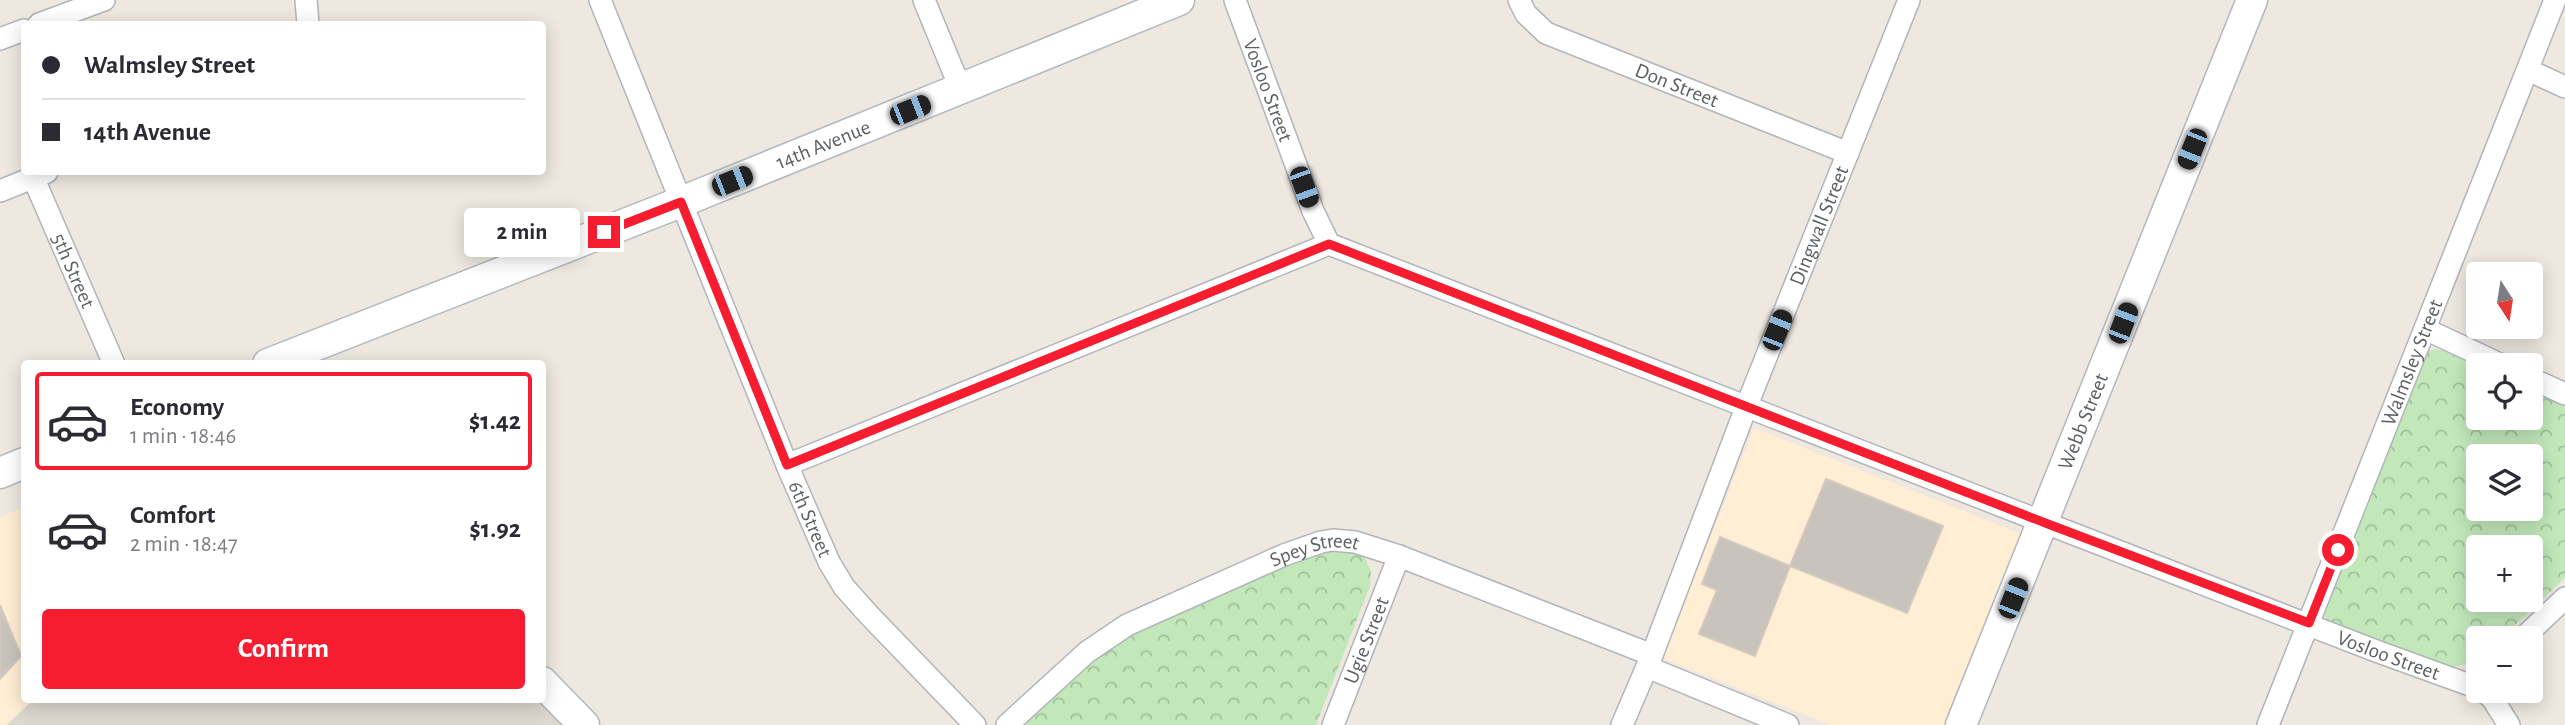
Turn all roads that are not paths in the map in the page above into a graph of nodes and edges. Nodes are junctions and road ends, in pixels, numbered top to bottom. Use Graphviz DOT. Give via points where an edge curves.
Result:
graph roads {
  1 [pos="104,0"];
  2 [pos="306,0"];
  3 [pos="600,0"];
  4 [pos="924,0"];
  5 [pos="1179,0"];
  6 [pos="1235,0"];
  7 [pos="1519,0"];
  8 [pos="1909,0"];
  9 [pos="2252,0"];
  10 [pos="2555,0"];
  11 [pos="46,21"];
  12 [pos="308,21"];
  13 [pos="21,31"];
  14 [pos="0,39"];
  15 [pos="2528,70"];
  16 [pos="2565,87"];
  17 [pos="961,90"];
  18 [pos="1848,153"];
  19 [pos="38,175"];
  20 [pos="40,175"];
  21 [pos="0,191"];
  22 [pos="681,202"];
  23 [pos="1329,244"];
  24 [pos="2425,329"];
  25 [pos="2476,353"];
  26 [pos="112,360"];
  27 [pos="278,360"];
  28 [pos="2543,384"];
  29 [pos="2565,394"];
  30 [pos="1747,405"];
  31 [pos="21,464"];
  32 [pos="787,465"];
  33 [pos="0,473"];
  34 [pos="2044,522"];
  35 [pos="1399,556"];
  36 [pos="2565,598"];
  37 [pos="2309,623"];
  38 [pos="2536,626"];
  39 [pos="1650,661"];
  40 [pos="2466,683"];
  41 [pos="546,686"];
  42 [pos="2495,703"];
  43 [pos="584,725"];
  44 [pos="975,725"];
  45 [pos="1007,725"];
  46 [pos="1333,725"];
  47 [pos="1622,725"];
  48 [pos="1788,725"];
  49 [pos="1961,725"];
  50 [pos="2268,725"];
  51 [pos="2509,725"];
  1 -- 11 [label="street"];
  2 -- 12 [label="street"];
  3 -- 22 [label="street, 6th Street"];
  4 -- 17 [label="street"];
  5 -- 17 [label="street, 14th Avenue"];
  6 -- 23 [label="street, Vosloo Street"];
  7 -- 18 [label="street, Don Street" via="1546,33"];
  8 -- 18 [label="street, Dingwall Street"];
  9 -- 34 [label="street, Webb Street"];
  10 -- 15 [label="street, Walmsley Street"];
  13 -- 14 [label="street"];
  15 -- 16 [label="street"];
  15 -- 24 [label="street, Walmsley Street"];
  17 -- 22 [label="street, 14th Avenue"];
  18 -- 30 [label="street, Dingwall Street"];
  19 -- 21 [label="street, 5th Street"];
  20 -- 26 [label="street, 5th Street"];
  22 -- 27 [label="street, 14th Avenue"];
  22 -- 32 [label="street, 6th Street"];
  23 -- 30 [label="street, Vosloo Street"];
  23 -- 32 [label="street"];
  24 -- 25 [label="street"];
  24 -- 37 [label="street, Walmsley Street"];
  28 -- 29 [label="street"];
  30 -- 34 [label="street, Vosloo Street"];
  30 -- 39 [label="street, Dingwall Street"];
  31 -- 33 [label="street"];
  32 -- 44 [label="street, 6th Street" via="844,587"];
  34 -- 37 [label="street, Vosloo Street"];
  34 -- 49 [label="street, Webb Street"];
  35 -- 39 [label="street, Spey Street"];
  35 -- 45 [label="street, Spey Street" via="1333,540 1231,577 1126,625 1087,652"];
  35 -- 46 [label="street, Ugie Street"];
  36 -- 38 [label="street"];
  37 -- 40 [label="street, Vosloo Street"];
  37 -- 50 [label="street, Walmsley Street"];
  39 -- 47 [label="street, Dingwall Street"];
  39 -- 48 [label="street, Spey Street"];
  41 -- 43 [label="street"];
  42 -- 51 [label="street, Vosloo Street"];
}
